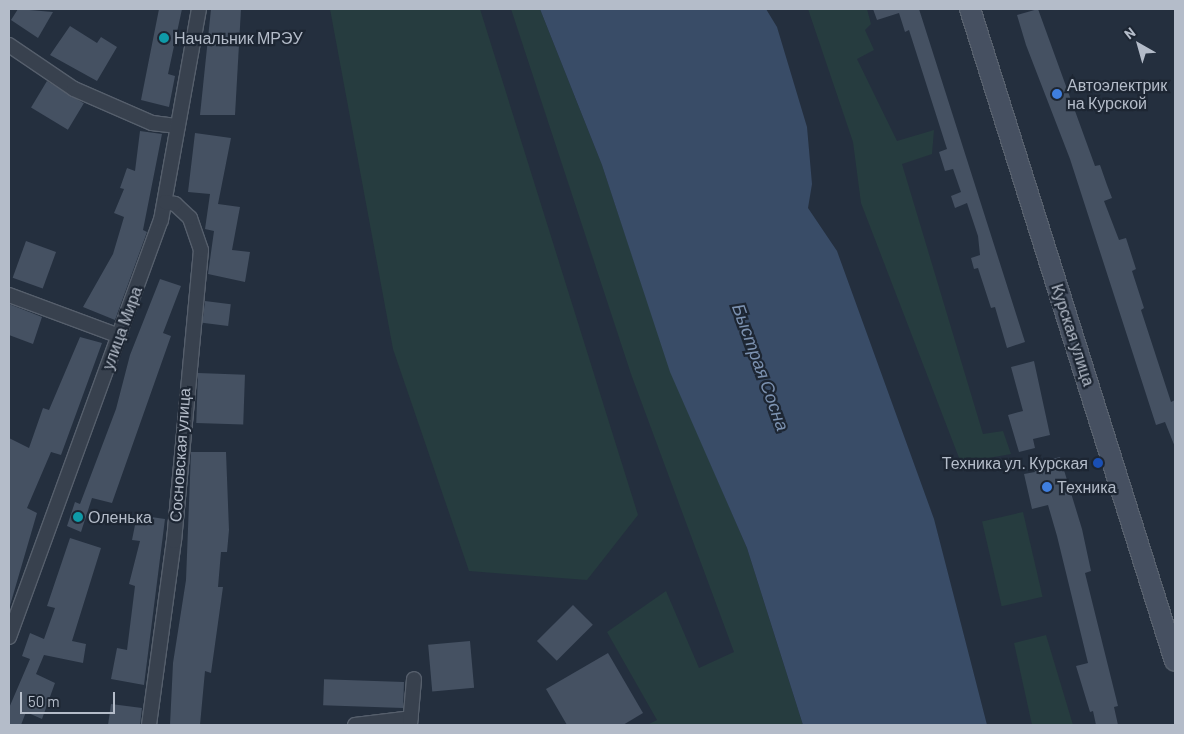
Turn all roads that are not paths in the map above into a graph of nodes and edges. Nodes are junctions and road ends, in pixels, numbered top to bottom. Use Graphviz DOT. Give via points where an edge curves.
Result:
graph roads {
  1 [pos="199,9"];
  2 [pos="970,9"];
  3 [pos="9,45"];
  4 [pos="178,126"];
  5 [pos="165,202"];
  6 [pos="9,295"];
  7 [pos="119,336"];
  8 [pos="9,637"];
  9 [pos="1175,661"];
  10 [pos="414,679"];
  11 [pos="410,721"];
  12 [pos="149,725"];
  13 [pos="355,725"];
  1 -- 4 [label="street, улица Мира"];
  2 -- 9 [label="street, Курская улица"];
  3 -- 4 [label="street" via="74,89 152,123"];
  4 -- 5 [label="street, улица Мира"];
  5 -- 7 [label="street, улица Мира"];
  5 -- 12 [label="street, Сосновская улица" via="175,204 190,218 201,250 174,541"];
  6 -- 7 [label="street"];
  7 -- 8 [label="street, улица Мира"];
  10 -- 11 [label="street"];
  11 -- 13 [label="street"];
}
